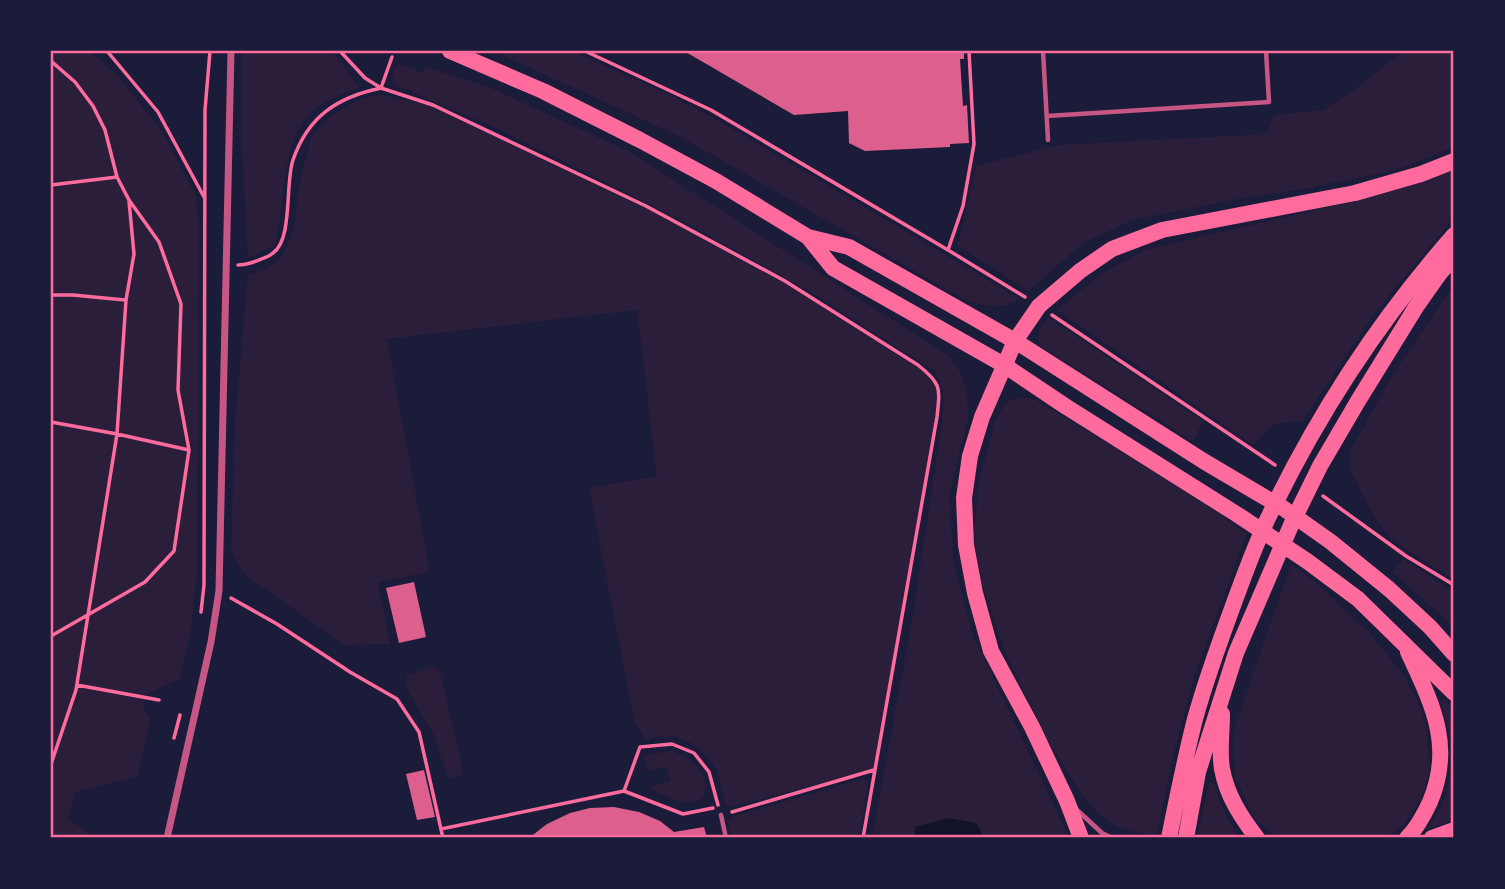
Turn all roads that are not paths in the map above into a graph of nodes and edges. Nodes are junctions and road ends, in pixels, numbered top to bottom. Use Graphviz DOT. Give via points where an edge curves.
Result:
graph roads {
  1 [pos="231,51"];
  2 [pos="450,51"];
  3 [pos="1043,51"];
  4 [pos="1265,51"];
  5 [pos="1047,116"];
  6 [pos="1048,140"];
  7 [pos="1454,161"];
  8 [pos="1454,235"];
  9 [pos="807,236"];
  10 [pos="1454,257"];
  11 [pos="1016,341"];
  12 [pos="1004,365"];
  13 [pos="1404,644"];
  14 [pos="1454,654"];
  15 [pos="1454,693"];
  16 [pos="1222,699"];
  17 [pos="1067,802"];
  18 [pos="721,815"];
  19 [pos="1454,830"];
  20 [pos="167,838"];
  21 [pos="726,838"];
  22 [pos="1081,838"];
  23 [pos="1112,838"];
  24 [pos="1169,838"];
  25 [pos="1186,838"];
  26 [pos="1257,838"];
  27 [pos="1407,838"];
  28 [pos="1432,838"];
  1 -- 20 [label="street" via="219,591"];
  2 -- 9 [label="highway" via="640,140"];
  3 -- 5 [label="lane"];
  4 -- 5 [label="lane" via="1269,102"];
  5 -- 6 [label="lane"];
  7 -- 11 [label="highway" via="1355,193 1162,230 1112,249 1039,306"];
  8 -- 24 [label="highway" via="1371,341 1300,455 1269,515 1195,719"];
  9 -- 11 [label="highway" via="849,247"];
  9 -- 12 [label="highway" via="834,268"];
  10 -- 16 [label="highway" via="1416,307 1320,466 1236,653"];
  11 -- 12 [label="highway"];
  11 -- 14 [label="highway" via="1331,542 1389,589"];
  12 -- 13 [label="highway" via="1307,561 1358,599"];
  12 -- 17 [label="highway" via="971,456 964,498 966,545 991,651"];
  13 -- 15 [label="highway"];
  13 -- 27 [label="highway" via="1438,725 1441,752 1438,783 1424,816"];
  16 -- 25 [label="highway" via="1198,772"];
  16 -- 26 [label="highway" via="1222,767 1233,802"];
  17 -- 22 [label="highway"];
  17 -- 23 [label="lane"];
  18 -- 21 [label="lane"];
  19 -- 28 [label="highway"];
}
